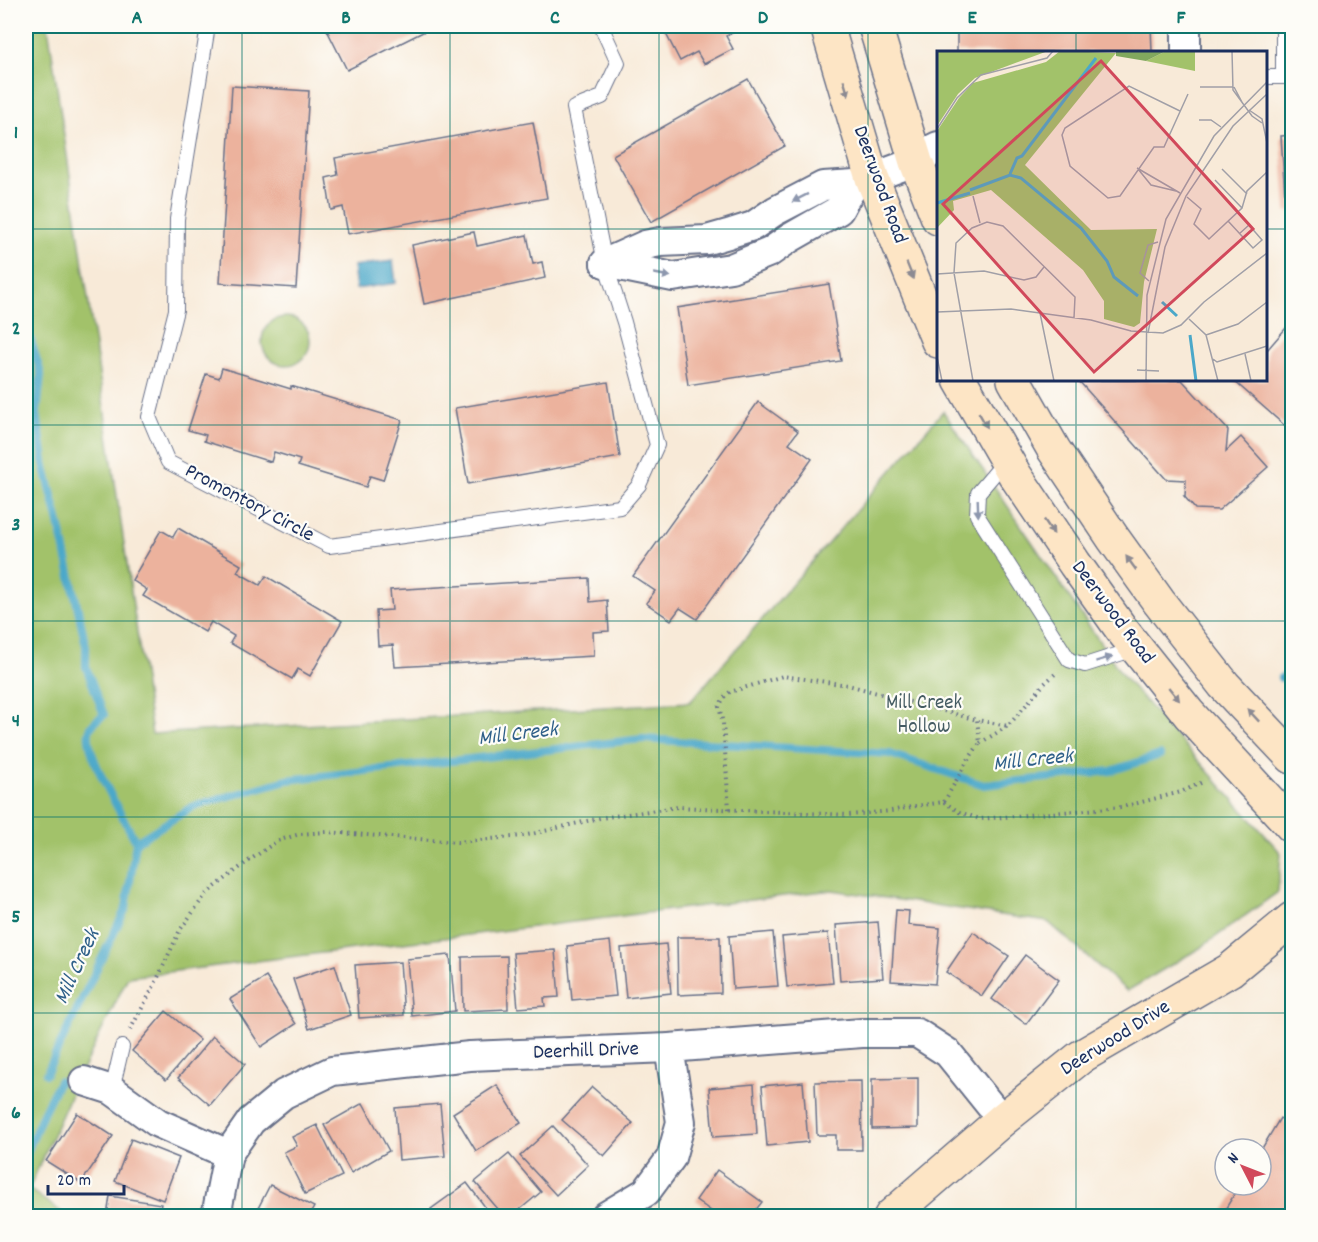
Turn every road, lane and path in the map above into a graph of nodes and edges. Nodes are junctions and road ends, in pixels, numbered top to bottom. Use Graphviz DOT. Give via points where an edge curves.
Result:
graph roads {
  1 [pos="208,26"];
  2 [pos="601,26"];
  3 [pos="827,26"];
  4 [pos="875,26"];
  5 [pos="1186,26"];
  6 [pos="1283,26"];
  7 [pos="1186,51"];
  8 [pos="1267,77"];
  9 [pos="1288,77"];
  10 [pos="929,159"];
  11 [pos="864,181"];
  12 [pos="937,206"];
  13 [pos="604,263"];
  14 [pos="937,337"];
  15 [pos="961,381"];
  16 [pos="1015,381"];
  17 [pos="1006,460"];
  18 [pos="1137,649"];
  19 [pos="1069,660"];
  20 [pos="976,720"];
  21 [pos="1008,726"];
  22 [pos="980,743"];
  23 [pos="1293,757"];
  24 [pos="1203,782"];
  25 [pos="944,802"];
  26 [pos="729,809"];
  27 [pos="1293,826"];
  28 [pos="1293,919"];
  29 [pos="122,1047"];
  30 [pos="669,1048"];
  31 [pos="84,1081"];
  32 [pos="111,1090"];
  33 [pos="1002,1120"];
  34 [pos="228,1154"];
  35 [pos="216,1216"];
  36 [pos="606,1216"];
  37 [pos="891,1216"];
  1 -- 13 [label="lane, Promontory Circle" via="177,219 176,310 149,417 168,462 329,546 620,507 639,485 657,445"];
  2 -- 13 [label="lane, Promontory Circle" via="618,63 602,97 574,108"];
  3 -- 11 [label="street, Deerwood Road, one-way"];
  4 -- 10 [label="street, Deerwood Road"];
  5 -- 7 [label="street"];
  6 -- 9 [label="lane"];
  8 -- 9 [label="lane"];
  10 -- 11 [label="street"];
  10 -- 12 [label="street, Deerwood Road"];
  11 -- 13 [label="street" via="839,210 770,252 731,268 672,277"];
  11 -- 14 [label="street, Deerwood Road, one-way"];
  15 -- 17 [label="street, Deerwood Road, one-way"];
  23 -- 16 [label="street, one-way" via="1224,685 1159,602 1054,450"];
  17 -- 18 [label="street, Deerwood Road, one-way"];
  17 -- 19 [label="lane, one-way" via="978,493 977,515"];
  19 -- 18 [label="lane, one-way" via="1084,665"];
  18 -- 27 [label="street, Deerwood Road, one-way" via="1189,714"];
  19 -- 21 [label="path"];
  20 -- 21 [label="path"];
  20 -- 22 [label="path"];
  20 -- 26 [label="path" via="848,685 783,676 730,692 719,708"];
  21 -- 22 [label="path"];
  22 -- 25 [label="path"];
  24 -- 25 [label="path" via="1181,792 1122,807 980,819"];
  25 -- 26 [label="path" via="849,815"];
  26 -- 29 [label="path" via="678,807 600,818 523,836 457,842 327,832 277,841 206,894 180,930"];
  28 -- 33 [label="street, Deerwood Drive" via="1230,970 1082,1056"];
  29 -- 32 [label="lane"];
  30 -- 33 [label="street, Deerhill Drive" via="862,1033 917,1033 948,1053"];
  30 -- 34 [label="street, Deerhill Drive" via="470,1056 332,1071 284,1094 251,1121"];
  30 -- 36 [label="street" via="681,1122 671,1158 646,1192"];
  31 -- 32 [label="street"];
  32 -- 34 [label="street" via="158,1123"];
  33 -- 37 [label="street, Deerwood Drive"];
  34 -- 35 [label="street, Deerhill Drive"];
}
